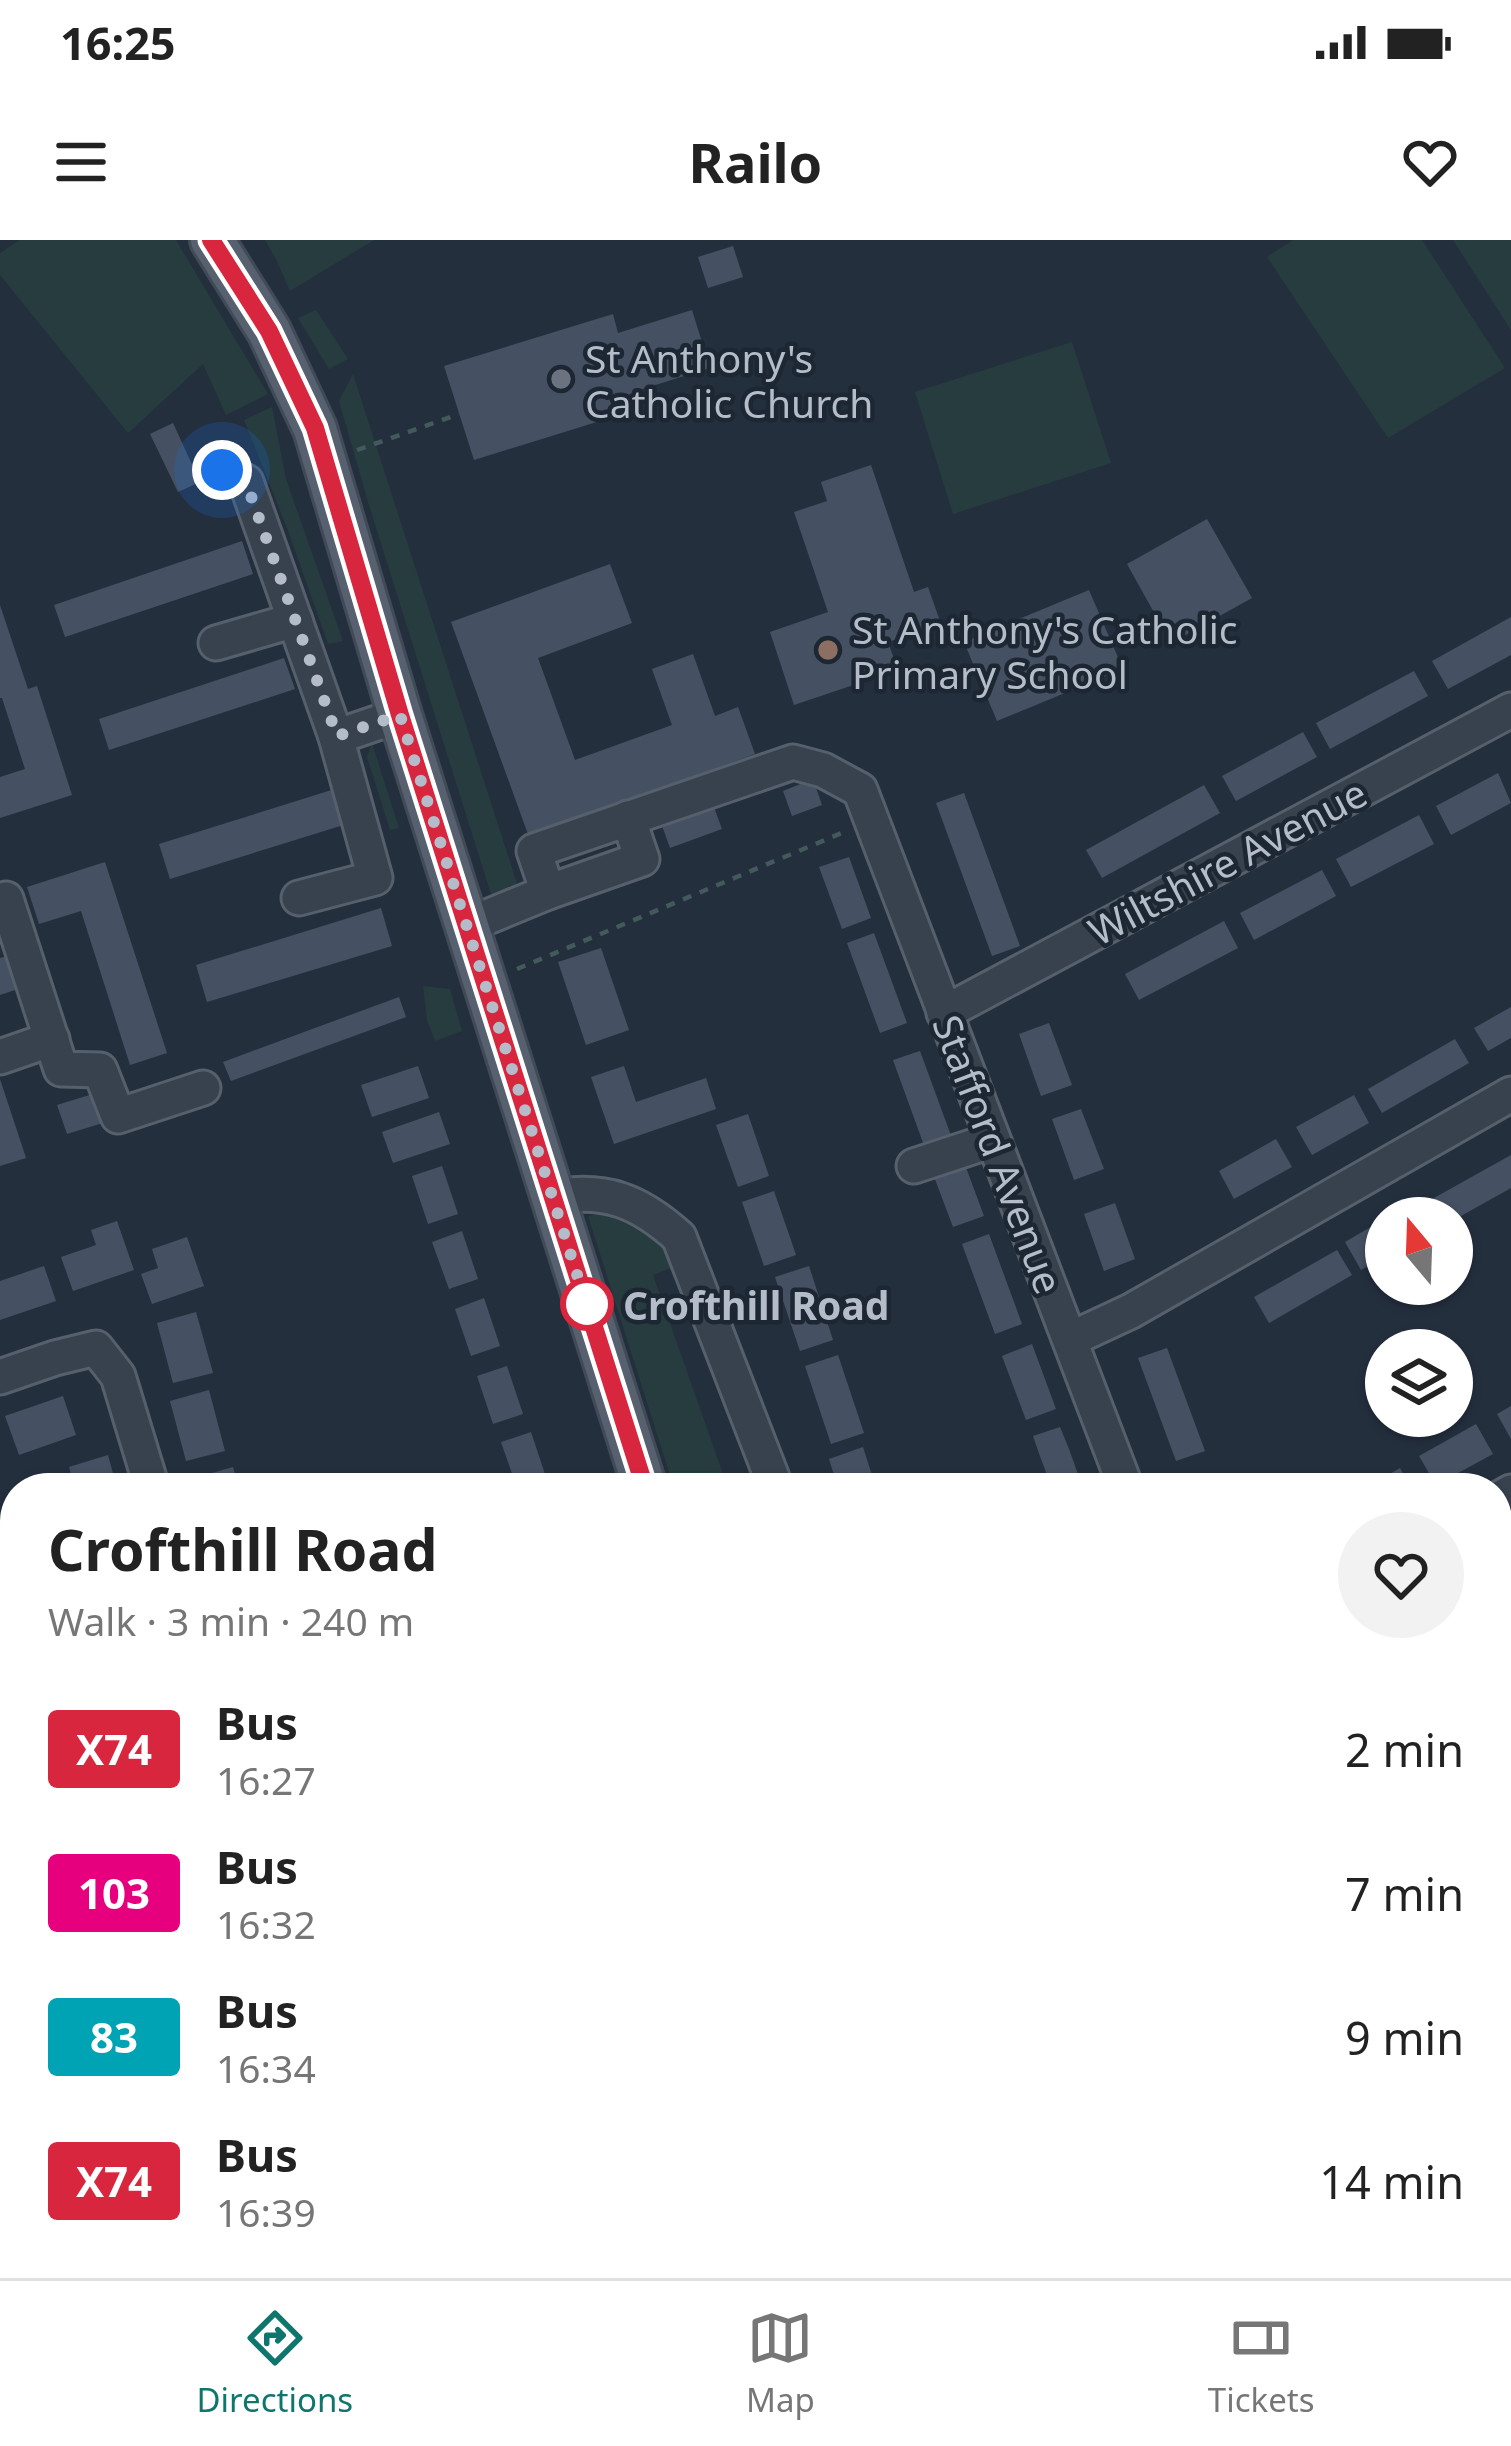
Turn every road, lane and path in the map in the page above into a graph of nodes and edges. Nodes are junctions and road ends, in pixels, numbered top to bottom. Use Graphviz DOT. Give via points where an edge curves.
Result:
graph roads {
  1 [pos="212,240"];
  2 [pos="459,414"];
  3 [pos="323,462"];
  4 [pos="222,470"];
  5 [pos="295,620"];
  6 [pos="216,643"];
  7 [pos="1511,710"];
  8 [pos="400,715"];
  9 [pos="337,736"];
  10 [pos="872,821"];
  11 [pos="299,898"];
  12 [pos="0,901"];
  13 [pos="468,925"];
  14 [pos="514,970"];
  15 [pos="944,1013"];
  16 [pos="52,1039"];
  17 [pos="0,1057"];
  18 [pos="203,1088"];
  19 [pos="1511,1094"];
  20 [pos="993,1140"];
  21 [pos="914,1166"];
  22 [pos="553,1196"];
  23 [pos="1071,1339"];
  24 [pos="0,1377"];
  25 [pos="147,1473"];
  26 [pos="640,1473"];
  27 [pos="770,1473"];
  28 [pos="1120,1473"];
  1 -- 3 [label="main road" via="269,331"];
  2 -- 3 [label="path"];
  3 -- 8 [label="main road"];
  4 -- 5 [label="street" via="246,482"];
  5 -- 6 [label="street"];
  5 -- 9 [label="street"];
  7 -- 15 [label="street, Wiltshire Avenue"];
  8 -- 9 [label="street"];
  8 -- 13 [label="main road"];
  9 -- 11 [label="street" via="375,878"];
  10 -- 13 [label="street, Stafford Avenue" via="860,790 793,762 534,850 548,892"];
  10 -- 14 [label="path"];
  10 -- 15 [label="street, Stafford Avenue"];
  12 -- 16 [label="street" via="6,898"];
  13 -- 22 [label="main road"];
  15 -- 20 [label="street, Stafford Avenue"];
  16 -- 17 [label="street"];
  16 -- 18 [label="street" via="61,1070 100,1070 118,1116"];
  19 -- 23 [label="street"];
  20 -- 21 [label="street"];
  20 -- 23 [label="street, Stafford Avenue"];
  22 -- 26 [label="main road"];
  22 -- 27 [label="street" via="625,1201 679,1237"];
  23 -- 28 [label="street, Stafford Avenue"];
  24 -- 25 [label="street" via="97,1348 118,1376"];
}
